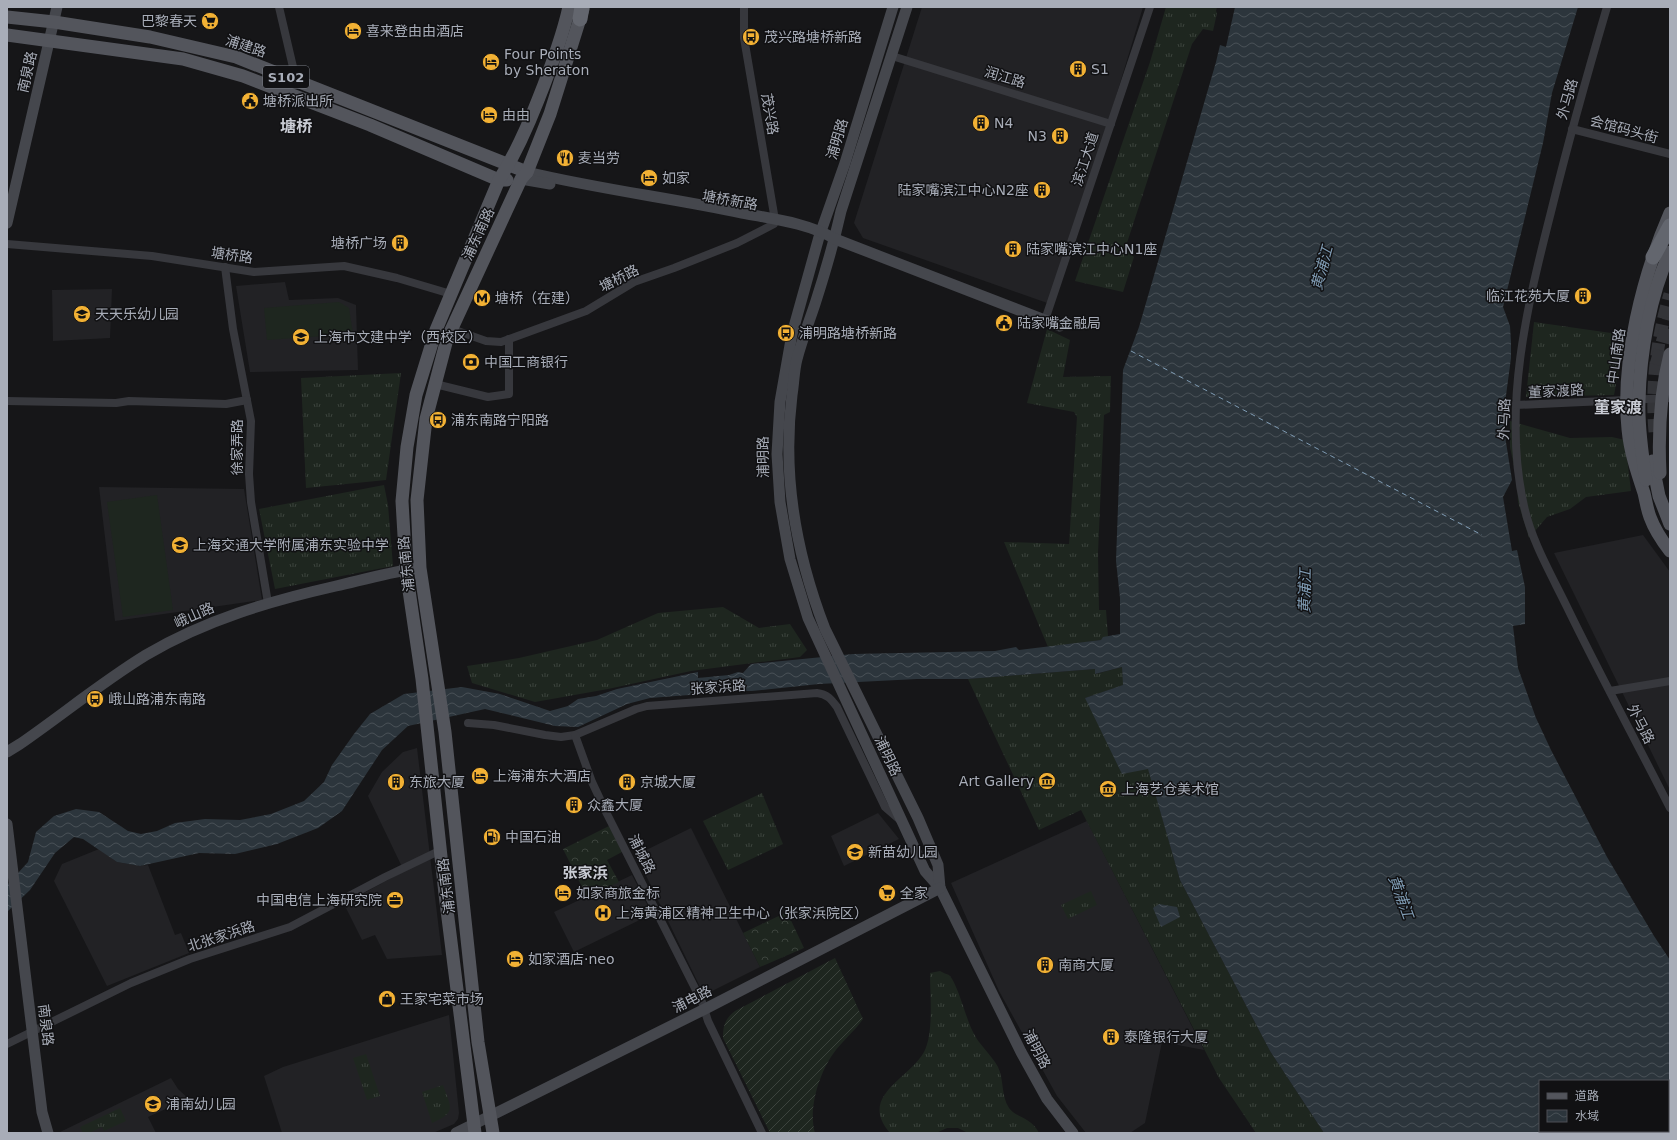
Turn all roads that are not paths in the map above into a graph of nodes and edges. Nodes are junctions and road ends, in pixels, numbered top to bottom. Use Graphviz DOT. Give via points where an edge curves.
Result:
graph roads {
  1 [pos="57,7"];
  2 [pos="279,7"];
  3 [pos="564,7"];
  4 [pos="570,7"];
  5 [pos="744,7"];
  6 [pos="893,7"];
  7 [pos="907,7"];
  8 [pos="1150,7"];
  9 [pos="1607,7"];
  10 [pos="582,10"];
  11 [pos="7,17"];
  12 [pos="54,22"];
  13 [pos="7,35"];
  14 [pos="560,39"];
  15 [pos="50,40"];
  16 [pos="892,56"];
  17 [pos="290,85"];
  18 [pos="1111,124"];
  19 [pos="1572,129"];
  20 [pos="1670,154"];
  21 [pos="509,166"];
  22 [pos="524,176"];
  23 [pos="499,180"];
  24 [pos="1670,213"];
  25 [pos="775,222"];
  26 [pos="7,223"];
  27 [pos="1670,226"];
  28 [pos="820,234"];
  29 [pos="835,239"];
  30 [pos="7,244"];
  31 [pos="1665,246"];
  32 [pos="225,267"];
  33 [pos="1670,276"];
  34 [pos="451,294"];
  35 [pos="1045,320"];
  36 [pos="1060,326"];
  37 [pos="452,329"];
  38 [pos="509,339"];
  39 [pos="1670,354"];
  40 [pos="435,384"];
  41 [pos="1666,399"];
  42 [pos="247,400"];
  43 [pos="1637,400"];
  44 [pos="7,401"];
  45 [pos="1516,406"];
  46 [pos="1669,523"];
  47 [pos="1669,550"];
  48 [pos="420,568"];
  49 [pos="406,570"];
  50 [pos="268,604"];
  51 [pos="1670,681"];
  52 [pos="1610,692"];
  53 [pos="468,723"];
  54 [pos="576,735"];
  55 [pos="7,752"];
  56 [pos="1670,808"];
  57 [pos="902,822"];
  58 [pos="7,824"];
  59 [pos="440,850"];
  60 [pos="940,888"];
  61 [pos="705,1009"];
  62 [pos="31,1031"];
  63 [pos="7,1044"];
  64 [pos="490,1117"];
  65 [pos="474,1129"];
  66 [pos="48,1133"];
  67 [pos="456,1133"];
  68 [pos="493,1133"];
  69 [pos="762,1133"];
  70 [pos="1073,1133"];
  1 -- 12 [label="main road, 南泉路"];
  2 -- 17 [label="street" via="292,67"];
  3 -- 14 [label="main road, 浦东南路"];
  4 -- 14 [label="main road, 浦东南路"];
  5 -- 25 [label="street, 茂兴路" via="744,38"];
  6 -- 28 [label="main road, 浦明路" via="845,164"];
  7 -- 16 [label="main road, 浦明路"];
  8 -- 18 [label="street, 滨江大道"];
  9 -- 19 [label="street, 外马路"];
  10 -- 22 [label="main road, 浦东南路" via="550,114"];
  11 -- 12 [label="main road, 浦建路 / S102"];
  12 -- 15 [label="main road, 南泉路"];
  12 -- 17 [label="main road, 浦建路 / S102" via="150,37 236,57"];
  13 -- 15 [label="main road, 浦建路 / S102"];
  14 -- 21 [label="main road, 浦东南路" via="552,66"];
  15 -- 17 [label="main road, 浦建路 / S102" via="183,59 243,76"];
  15 -- 26 [label="main road, 南泉路"];
  16 -- 18 [label="street, 润江路"];
  16 -- 29 [label="main road, 浦明路" via="841,211"];
  17 -- 21 [label="main road, 浦建路 / S102"];
  17 -- 23 [label="main road, 浦建路 / S102"];
  18 -- 35 [label="street, 滨江大道"];
  19 -- 20 [label="street, 会馆码头街"];
  19 -- 45 [label="street, 外马路" via="1525,328"];
  21 -- 22 [label="main road, 塘桥新路"];
  21 -- 23 [label="main road, 浦东南路"];
  22 -- 23 [label="main road, 塘桥新路"];
  22 -- 25 [label="main road, 塘桥新路"];
  22 -- 37 [label="main road, 浦东南路"];
  23 -- 34 [label="main road, 浦东南路"];
  24 -- 31 [label="main road, 中山南路"];
  25 -- 28 [label="main road, 塘桥新路"];
  25 -- 38 [label="street, 塘桥路" via="737,243 634,282 586,311"];
  27 -- 31 [label="highway"];
  28 -- 29 [label="main road, 塘桥新路"];
  28 -- 57 [label="main road, 浦明路" via="791,341 780,402 776,454 780,502 790,559 808,618"];
  29 -- 35 [label="main road, 塘桥新路"];
  29 -- 60 [label="main road, 浦明路" via="797,360 789,418 788,464 794,518 806,570 825,629 918,818 938,865"];
  30 -- 32 [label="street, 塘桥路" via="152,256"];
  31 -- 43 [label="main road, 中山南路" via="1640,304 1629,361"];
  32 -- 34 [label="street, 塘桥路" via="261,272 344,266"];
  32 -- 42 [label="street, 徐家弄路" via="233,329"];
  33 -- 43 [label="main road, 中山南路" via="1659,309 1649,364"];
  34 -- 49 [label="main road, 浦东南路" via="436,330 416,395 407,447 402,501"];
  35 -- 36 [label="main road, 塘桥新路"];
  37 -- 38 [label="street, 塘桥路" via="486,341 501,342"];
  37 -- 40 [label="main road, 浦东南路"];
  38 -- 40 [label="street" via="509,394 488,397"];
  39 -- 41 [label="main road, 中山南路"];
  40 -- 48 [label="main road, 浦东南路" via="426,419 416,500"];
  41 -- 43 [label="street, 董家渡路"];
  41 -- 46 [label="main road, 中山南路" via="1658,436 1662,494"];
  42 -- 44 [label="street" via="226,404"];
  42 -- 50 [label="street, 徐家弄路" via="251,426 251,502"];
  43 -- 45 [label="street, 董家渡路"];
  43 -- 46 [label="main road, 中山南路" via="1648,427 1653,471"];
  43 -- 47 [label="main road, 中山南路" via="1648,493"];
  45 -- 52 [label="street, 外马路" via="1515,436 1524,507 1553,578"];
  48 -- 49 [label="main road, 峨山路"];
  48 -- 64 [label="main road, 浦东南路" via="438,677 478,1042"];
  49 -- 50 [label="main road, 峨山路"];
  49 -- 59 [label="main road, 浦东南路" via="422,679"];
  50 -- 55 [label="main road, 峨山路" via="196,629 146,655"];
  51 -- 52 [label="street"];
  52 -- 56 [label="street, 外马路"];
  53 -- 54 [label="street, 张家浜路" via="561,737"];
  54 -- 57 [label="street, 张家浜路" via="647,706 824,694 837,707 884,807"];
  54 -- 61 [label="street, 浦城路" via="606,814"];
  57 -- 60 [label="main road, 浦明路" via="925,871"];
  58 -- 62 [label="main road, 南泉路"];
  59 -- 62 [label="street, 北张家浜路" via="290,927 190,959 131,983"];
  59 -- 65 [label="main road, 浦东南路"];
  60 -- 61 [label="main road, 浦电路"];
  60 -- 70 [label="main road, 浦明路" via="1021,1052 1047,1099"];
  61 -- 64 [label="main road, 浦电路"];
  61 -- 69 [label="street, 浦城路" via="708,1021"];
  62 -- 63 [label="street, 北张家浜路"];
  62 -- 66 [label="main road, 南泉路" via="42,1112"];
  64 -- 65 [label="main road, 浦电路"];
  64 -- 68 [label="main road, 浦东南路"];
  65 -- 67 [label="main road, 浦电路"];
}
